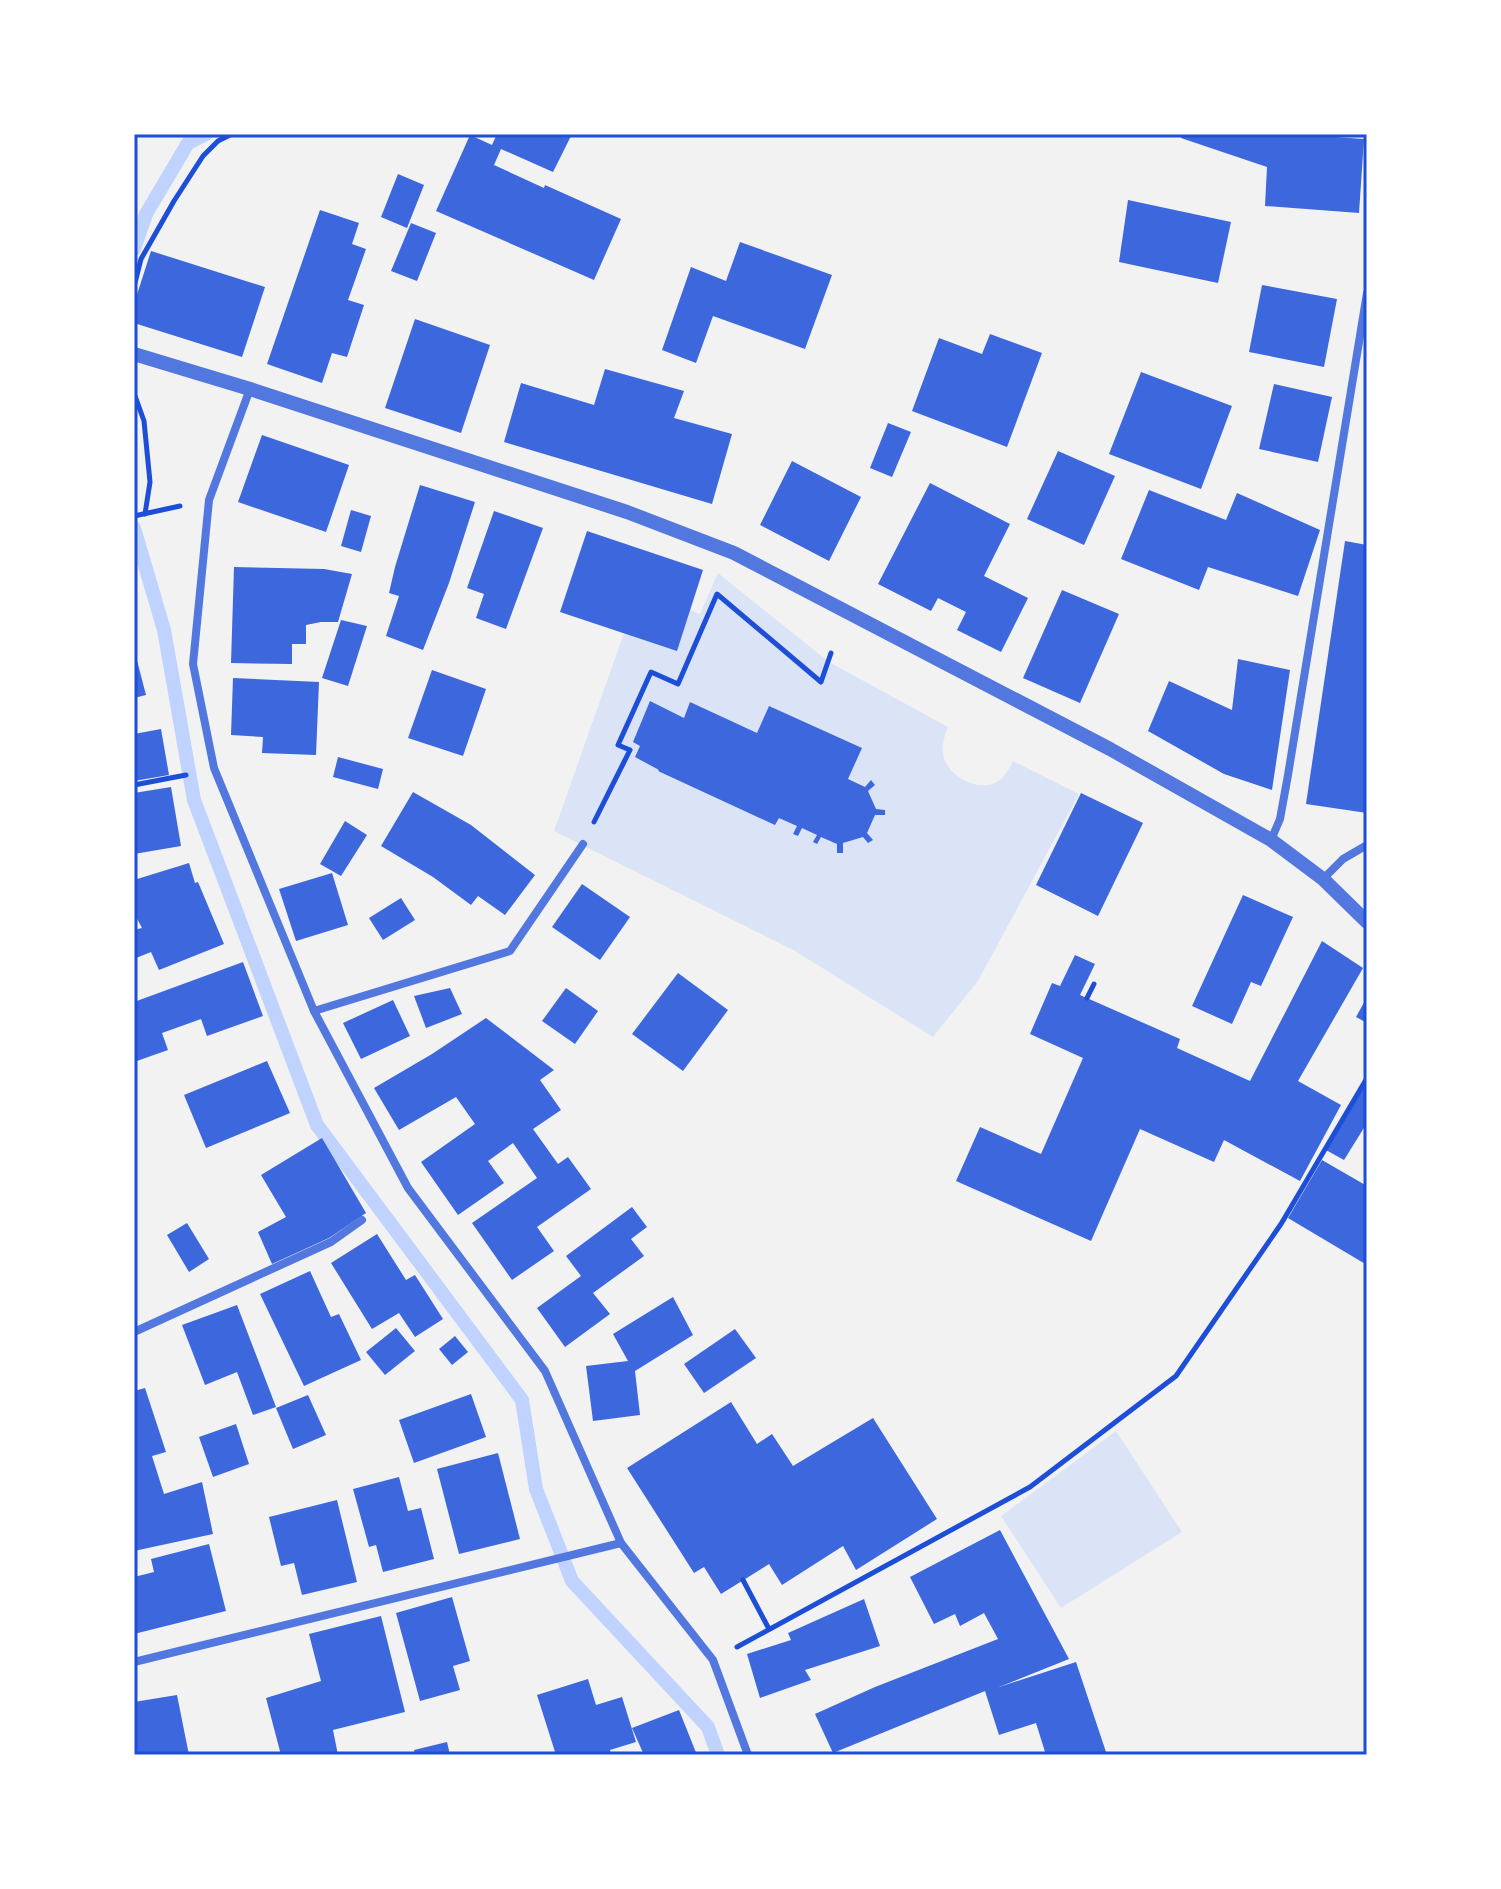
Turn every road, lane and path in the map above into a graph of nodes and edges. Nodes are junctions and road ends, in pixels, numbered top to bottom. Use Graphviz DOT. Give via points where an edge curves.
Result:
graph roads {
  1 [pos="232,134"];
  2 [pos="134,287"];
  3 [pos="1367,293"];
  4 [pos="134,354"];
  5 [pos="250,389"];
  6 [pos="134,393"];
  7 [pos="134,516"];
  8 [pos="831,653"];
  9 [pos="171,779"];
  10 [pos="134,785"];
  11 [pos="1271,840"];
  12 [pos="583,844"];
  13 [pos="1367,845"];
  14 [pos="1323,879"];
  15 [pos="1367,922"];
  16 [pos="1094,984"];
  17 [pos="1087,998"];
  18 [pos="314,1011"];
  19 [pos="1367,1078"];
  20 [pos="362,1220"];
  21 [pos="134,1332"];
  22 [pos="621,1543"];
  23 [pos="743,1580"];
  24 [pos="769,1629"];
  25 [pos="713,1660"];
  26 [pos="134,1662"];
  27 [pos="748,1755"];
  1 -- 2 [label="path" via="203,156 174,201 141,259"];
  3 -- 11 [label="street" via="1287,786"];
  4 -- 5 [label="street"];
  5 -- 11 [label="street" via="627,512 734,553 1110,749"];
  5 -- 18 [label="street" via="209,500 193,664 214,768"];
  6 -- 7 [label="path" via="144,421 150,482 145,514"];
  8 -- 12 [label="path" via="821,682 717,594 678,684 651,672 618,745 630,750"];
  9 -- 10 [label="path"];
  11 -- 14 [label="street"];
  12 -- 18 [label="street" via="510,951"];
  13 -- 14 [label="street"];
  14 -- 15 [label="street"];
  16 -- 17 [label="path"];
  18 -- 22 [label="street" via="408,1188 545,1371"];
  19 -- 24 [label="path" via="1281,1224 1176,1376 1030,1487"];
  20 -- 21 [label="street" via="331,1242"];
  22 -- 25 [label="street"];
  22 -- 26 [label="street"];
  23 -- 24 [label="path"];
  24 -- 25 [label="path"];
  25 -- 27 [label="street"];
}
